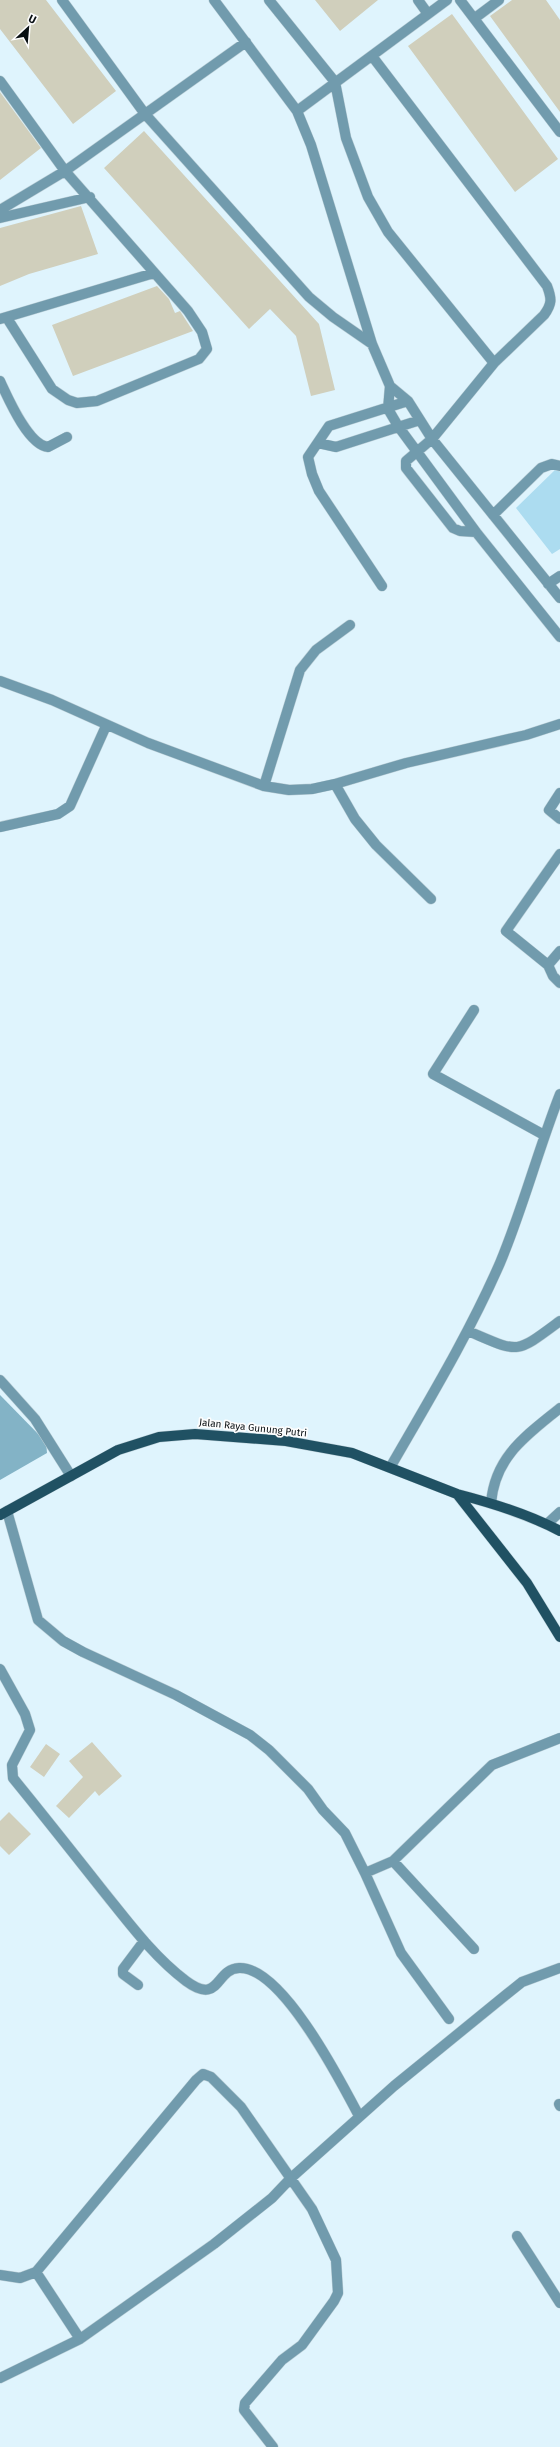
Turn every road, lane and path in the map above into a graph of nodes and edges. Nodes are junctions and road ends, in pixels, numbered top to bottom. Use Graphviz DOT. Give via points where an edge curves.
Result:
graph roads {
  1 [pos="62,0"];
  2 [pos="214,0"];
  3 [pos="269,0"];
  4 [pos="418,0"];
  5 [pos="447,0"];
  6 [pos="460,0"];
  7 [pos="499,0"];
  8 [pos="428,14"];
  9 [pos="475,18"];
  10 [pos="246,42"];
  11 [pos="372,56"];
  12 [pos="0,81"];
  13 [pos="334,82"];
  14 [pos="297,111"];
  15 [pos="145,114"];
  16 [pos="560,132"];
  17 [pos="65,171"];
  18 [pos="90,197"];
  19 [pos="0,210"];
  20 [pos="0,218"];
  21 [pos="154,273"];
  22 [pos="4,319"];
  23 [pos="372,344"];
  24 [pos="494,363"];
  25 [pos="0,381"];
  26 [pos="390,386"];
  27 [pos="4,398"];
  28 [pos="408,401"];
  29 [pos="388,409"];
  30 [pos="420,420"];
  31 [pos="398,426"];
  32 [pos="67,437"];
  33 [pos="432,439"];
  34 [pos="318,443"];
  35 [pos="416,453"];
  36 [pos="560,466"];
  37 [pos="493,515"];
  38 [pos="476,532"];
  39 [pos="560,576"];
  40 [pos="548,584"];
  41 [pos="382,586"];
  42 [pos="560,598"];
  43 [pos="350,625"];
  44 [pos="560,637"];
  45 [pos="0,681"];
  46 [pos="560,724"];
  47 [pos="106,726"];
  48 [pos="335,784"];
  49 [pos="264,786"];
  50 [pos="560,793"];
  51 [pos="560,819"];
  52 [pos="0,827"];
  53 [pos="560,854"];
  54 [pos="431,899"];
  55 [pos="560,951"];
  56 [pos="548,965"];
  57 [pos="560,983"];
  58 [pos="474,1010"];
  59 [pos="560,1094"];
  60 [pos="544,1135"];
  61 [pos="560,1321"];
  62 [pos="468,1331"];
  63 [pos="0,1380"];
  64 [pos="560,1408"];
  65 [pos="391,1466"];
  66 [pos="71,1476"];
  67 [pos="457,1494"];
  68 [pos="490,1503"];
  69 [pos="560,1512"];
  70 [pos="4,1513"];
  71 [pos="547,1524"];
  72 [pos="560,1531"];
  73 [pos="560,1637"];
  74 [pos="0,1669"];
  75 [pos="560,1738"];
  76 [pos="394,1861"];
  77 [pos="365,1873"];
  78 [pos="144,1941"];
  79 [pos="474,1949"];
  80 [pos="560,1968"];
  81 [pos="138,1985"];
  82 [pos="448,2019"];
  83 [pos="359,2116"];
  84 [pos="291,2178"];
  85 [pos="517,2236"];
  86 [pos="36,2272"];
  87 [pos="0,2275"];
  88 [pos="560,2303"];
  89 [pos="80,2339"];
  90 [pos="0,2378"];
  91 [pos="272,2447"];
  1 -- 15 [label="street"];
  2 -- 10 [label="street"];
  3 -- 13 [label="street"];
  4 -- 8 [label="street"];
  5 -- 8 [label="street"];
  6 -- 9 [label="street"];
  7 -- 9 [label="street"];
  8 -- 11 [label="street"];
  9 -- 16 [label="street"];
  10 -- 14 [label="street"];
  10 -- 15 [label="street"];
  11 -- 13 [label="street"];
  11 -- 24 [label="street" via="547,286 551,296 550,306 544,315"];
  12 -- 17 [label="street"];
  13 -- 14 [label="street"];
  13 -- 24 [label="street" via="346,138 375,213"];
  14 -- 23 [label="street" via="312,145"];
  15 -- 17 [label="street"];
  15 -- 23 [label="street" via="309,297"];
  17 -- 18 [label="street"];
  17 -- 19 [label="street"];
  18 -- 20 [label="street"];
  18 -- 21 [label="street"];
  21 -- 22 [label="street"];
  21 -- 22 [label="street" via="194,320 202,332 207,349 199,359 97,401 86,403 68,400 52,389"];
  23 -- 26 [label="street"];
  24 -- 33 [label="street"];
  25 -- 27 [label="street"];
  26 -- 28 [label="street"];
  26 -- 29 [label="street"];
  27 -- 32 [label="street" via="39,443 48,447"];
  28 -- 29 [label="street"];
  28 -- 30 [label="street"];
  29 -- 31 [label="street"];
  29 -- 34 [label="street" via="329,426"];
  30 -- 31 [label="street"];
  30 -- 33 [label="street"];
  31 -- 34 [label="street" via="336,447"];
  31 -- 35 [label="street"];
  33 -- 35 [label="street"];
  33 -- 37 [label="street"];
  34 -- 41 [label="street" via="309,453 312,474 334,516"];
  35 -- 38 [label="street"];
  35 -- 38 [label="street" via="406,461 406,468 453,528"];
  36 -- 37 [label="street" via="547,464 541,468"];
  37 -- 40 [label="street"];
  38 -- 44 [label="street"];
  39 -- 40 [label="street"];
  40 -- 42 [label="street"];
  43 -- 49 [label="street" via="316,650 300,670"];
  45 -- 47 [label="street" via="52,700"];
  46 -- 48 [label="street"];
  47 -- 49 [label="street"];
  47 -- 52 [label="street" via="70,806 58,814"];
  48 -- 49 [label="street" via="312,790"];
  48 -- 54 [label="street" via="355,820 376,845"];
  50 -- 51 [label="street" via="550,810"];
  53 -- 56 [label="street" via="506,930"];
  55 -- 56 [label="street"];
  56 -- 57 [label="street"];
  58 -- 60 [label="street" via="433,1074"];
  59 -- 60 [label="street"];
  60 -- 62 [label="street" via="500,1261"];
  61 -- 62 [label="street" via="528,1345 519,1348 502,1346"];
  62 -- 65 [label="street"];
  63 -- 66 [label="street" via="35,1419"];
  64 -- 68 [label="street" via="516,1445 506,1458 496,1475"];
  65 -- 66 [label="main road, Jalan Raya Gunung Putri" via="352,1453 286,1441 195,1434 159,1437 118,1450"];
  65 -- 67 [label="main road, Jalan Raya Gunung Putri"];
  66 -- 70 [label="main road, Jalan Raya Gunung Putri"];
  67 -- 68 [label="main road"];
  67 -- 73 [label="main road, Jalan Raya Gunung Putri" via="527,1583"];
  68 -- 71 [label="main road"];
  69 -- 71 [label="street"];
  70 -- 77 [label="street" via="38,1620 63,1641 83,1652 176,1695 250,1735 308,1788 323,1810 345,1833"];
  71 -- 72 [label="main road"];
  74 -- 78 [label="street" via="29,1722 28,1737 12,1765 14,1778"];
  75 -- 76 [label="street" via="492,1765"];
  76 -- 77 [label="street"];
  76 -- 79 [label="street"];
  77 -- 82 [label="street" via="401,1953"];
  78 -- 81 [label="street" via="123,1970 123,1974"];
  78 -- 83 [label="street" via="179,1975 201,1989 214,1988 231,1970 237,1968 250,1970 272,1983 313,2035"];
  80 -- 83 [label="street" via="522,1982"];
  83 -- 84 [label="street"];
  84 -- 86 [label="street" via="237,2102 211,2077 203,2074"];
  84 -- 89 [label="street" via="272,2198 214,2244"];
  84 -- 91 [label="street" via="312,2209 330,2244 336,2260 338,2293 310,2336 282,2360 246,2400 244,2410"];
  85 -- 88 [label="street"];
  86 -- 87 [label="street" via="20,2278"];
  86 -- 89 [label="street"];
  89 -- 90 [label="street"];
}
